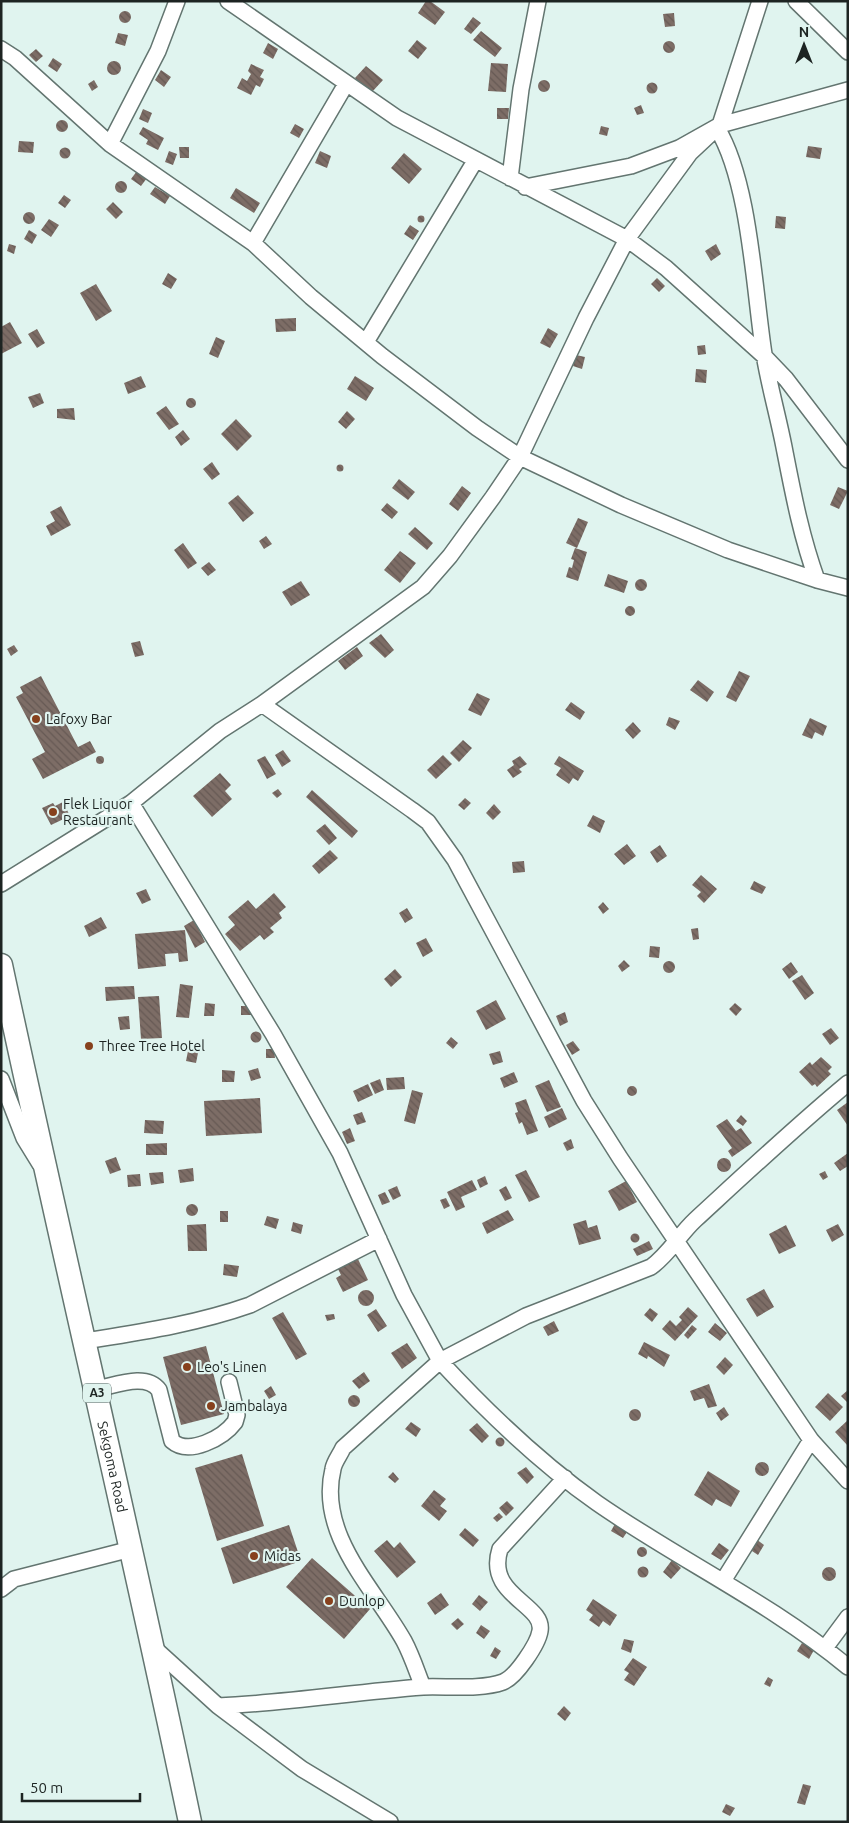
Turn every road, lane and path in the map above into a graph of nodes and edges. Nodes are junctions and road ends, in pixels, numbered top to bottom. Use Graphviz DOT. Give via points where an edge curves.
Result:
graph roads {
  1 [pos="177,1"];
  2 [pos="228,1"];
  3 [pos="538,1"];
  4 [pos="760,1"];
  5 [pos="796,1"];
  6 [pos="1,49"];
  7 [pos="848,52"];
  8 [pos="346,84"];
  9 [pos="848,90"];
  10 [pos="719,126"];
  11 [pos="110,144"];
  12 [pos="475,161"];
  13 [pos="510,178"];
  14 [pos="525,187"];
  15 [pos="627,239"];
  16 [pos="253,243"];
  17 [pos="366,342"];
  18 [pos="764,356"];
  19 [pos="520,457"];
  20 [pos="848,460"];
  21 [pos="816,580"];
  22 [pos="848,588"];
  23 [pos="262,704"];
  24 [pos="131,803"];
  25 [pos="1,884"];
  26 [pos="1,965"];
  27 [pos="1,1079"];
  28 [pos="848,1083"];
  29 [pos="46,1174"];
  30 [pos="379,1239"];
  31 [pos="675,1242"];
  32 [pos="85,1341"];
  33 [pos="440,1361"];
  34 [pos="229,1382"];
  35 [pos="96,1389"];
  36 [pos="811,1440"];
  37 [pos="565,1478"];
  38 [pos="848,1481"];
  39 [pos="131,1549"];
  40 [pos="8,1580"];
  41 [pos="723,1582"];
  42 [pos="1,1589"];
  43 [pos="848,1617"];
  44 [pos="153,1647"];
  45 [pos="825,1648"];
  46 [pos="848,1667"];
  47 [pos="423,1687"];
  48 [pos="218,1706"];
  49 [pos="190,1822"];
  50 [pos="390,1822"];
  1 -- 11 [label="street" via="158,51"];
  2 -- 8 [label="street"];
  3 -- 13 [label="street" via="521,88"];
  4 -- 10 [label="street"];
  5 -- 7 [label="street"];
  6 -- 11 [label="street" via="16,58"];
  8 -- 12 [label="street" via="397,118"];
  8 -- 16 [label="street"];
  9 -- 10 [label="street"];
  10 -- 14 [label="street" via="679,148 631,166"];
  10 -- 15 [label="street" via="690,153"];
  10 -- 18 [label="street" via="736,177 746,227"];
  11 -- 16 [label="street"];
  12 -- 13 [label="street"];
  12 -- 17 [label="street"];
  13 -- 14 [label="street"];
  14 -- 15 [label="street"];
  15 -- 18 [label="street" via="666,268"];
  15 -- 19 [label="street"];
  16 -- 17 [label="street"];
  17 -- 19 [label="street"];
  18 -- 20 [label="street" via="786,379"];
  18 -- 21 [label="street" via="802,540"];
  19 -- 21 [label="street" via="728,550"];
  19 -- 23 [label="street" via="466,534 423,587"];
  21 -- 22 [label="street"];
  23 -- 24 [label="street" via="220,731"];
  23 -- 31 [label="street" via="428,822 455,860 584,1101"];
  24 -- 25 [label="street"];
  24 -- 30 [label="street" via="273,1034 340,1154"];
  26 -- 29 [label="highway, Sekgoma Road / A3"];
  27 -- 29 [label="street" via="24,1138"];
  28 -- 31 [label="street"];
  29 -- 32 [label="highway, Sekgoma Road / A3"];
  30 -- 32 [label="street" via="250,1305 230,1312 160,1329"];
  30 -- 33 [label="street" via="404,1295"];
  31 -- 33 [label="street" via="666,1255 650,1267 526,1316"];
  31 -- 36 [label="street"];
  32 -- 35 [label="highway, Sekgoma Road / A3"];
  33 -- 37 [label="street" via="490,1415"];
  33 -- 47 [label="street" via="343,1448 333,1467 330,1490 334,1519 348,1553 404,1642"];
  34 -- 35 [label="street" via="237,1415 235,1422 214,1438 186,1448 172,1442 155,1384 142,1380"];
  35 -- 39 [label="highway, Sekgoma Road / A3"];
  36 -- 38 [label="street"];
  36 -- 41 [label="street"];
  37 -- 41 [label="street" via="643,1534"];
  37 -- 47 [label="street" via="500,1549 496,1561 502,1582 539,1621 540,1630 529,1653 511,1677 503,1682"];
  39 -- 40 [label="street"];
  39 -- 44 [label="highway, Sekgoma Road / A3"];
  40 -- 42 [label="street"];
  41 -- 45 [label="street"];
  43 -- 45 [label="street"];
  44 -- 48 [label="street"];
  44 -- 49 [label="highway, Sekgoma Road / A3"];
  45 -- 46 [label="street"];
  47 -- 48 [label="street" via="280,1703"];
  48 -- 50 [label="street" via="302,1769"];
}
